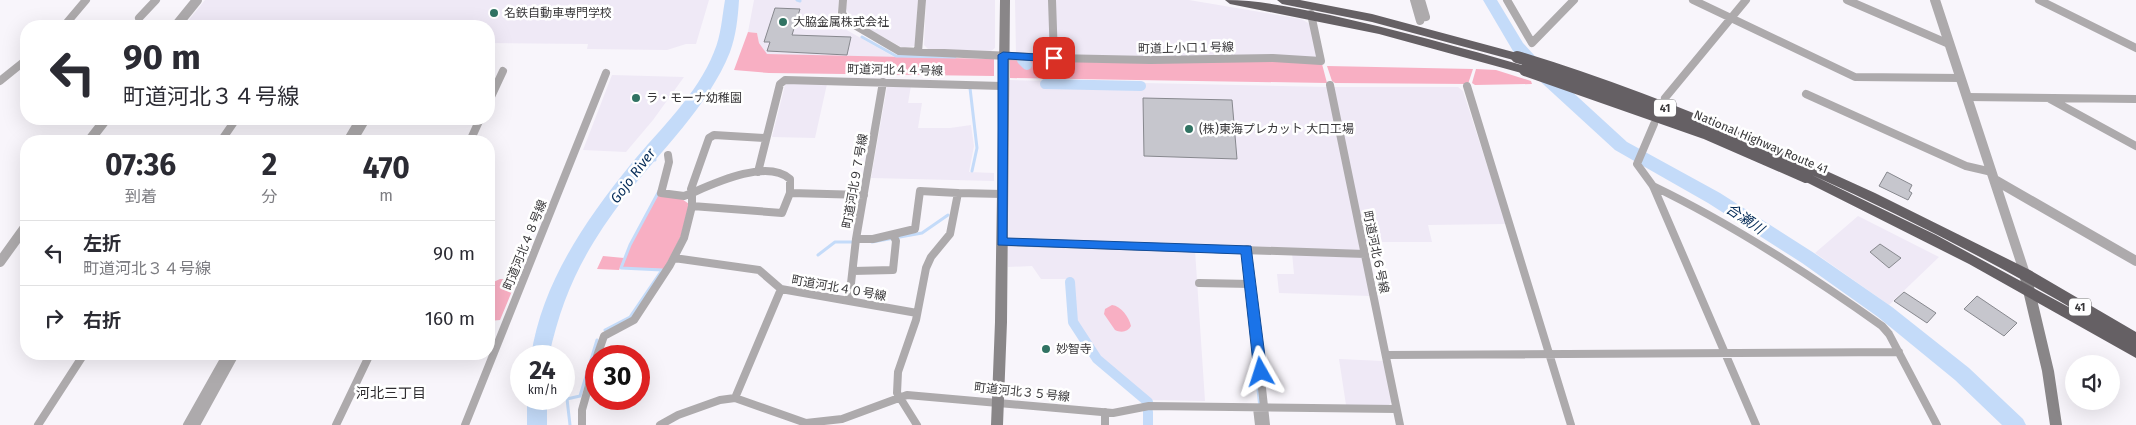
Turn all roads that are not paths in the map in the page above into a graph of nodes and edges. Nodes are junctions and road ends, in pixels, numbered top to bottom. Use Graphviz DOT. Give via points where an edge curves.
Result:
graph roads {
  1 [pos="86,0"];
  2 [pos="156,0"];
  3 [pos="197,0"];
  4 [pos="843,0"];
  5 [pos="922,0"];
  6 [pos="1004,0"];
  7 [pos="1052,0"];
  8 [pos="1230,0"];
  9 [pos="1282,0"];
  10 [pos="1414,0"];
  11 [pos="1421,0"];
  12 [pos="1507,0"];
  13 [pos="1574,0"];
  14 [pos="1693,0"];
  15 [pos="1746,0"];
  16 [pos="1847,0"];
  17 [pos="1935,0"];
  18 [pos="2039,0"];
  19 [pos="1308,6"];
  20 [pos="139,18"];
  21 [pos="1731,18"];
  22 [pos="69,20"];
  23 [pos="181,20"];
  24 [pos="1949,44"];
  25 [pos="2136,48"];
  26 [pos="918,52"];
  27 [pos="1003,55"];
  28 [pos="1054,58"];
  29 [pos="20,65"];
  30 [pos="503,71"];
  31 [pos="606,73"];
  32 [pos="1961,78"];
  33 [pos="0,81"];
  34 [pos="883,82"];
  35 [pos="1330,84"];
  36 [pos="1002,86"];
  37 [pos="1467,86"];
  38 [pos="495,88"];
  39 [pos="1806,94"];
  40 [pos="1967,96"];
  41 [pos="1665,98"];
  42 [pos="2048,98"];
  43 [pos="2136,100"];
  44 [pos="1654,124"];
  45 [pos="101,125"];
  46 [pos="94,135"];
  47 [pos="766,138"];
  48 [pos="2136,146"];
  49 [pos="668,154"];
  50 [pos="758,172"];
  51 [pos="1808,172"];
  52 [pos="1994,176"];
  53 [pos="1653,186"];
  54 [pos="692,193"];
  55 [pos="790,193"];
  56 [pos="958,193"];
  57 [pos="1002,194"];
  58 [pos="864,195"];
  59 [pos="692,206"];
  60 [pos="20,234"];
  61 [pos="893,235"];
  62 [pos="856,238"];
  63 [pos="1002,242"];
  64 [pos="1247,249"];
  65 [pos="1365,254"];
  66 [pos="674,258"];
  67 [pos="2136,261"];
  68 [pos="0,262"];
  69 [pos="853,271"];
  70 [pos="2025,274"];
  71 [pos="1199,283"];
  72 [pos="1251,284"];
  73 [pos="780,289"];
  74 [pos="2028,290"];
  75 [pos="849,300"];
  76 [pos="917,313"];
  77 [pos="2136,339"];
  78 [pos="601,345"];
  79 [pos="495,350"];
  80 [pos="1899,352"];
  81 [pos="2136,352"];
  82 [pos="1726,353"];
  83 [pos="1550,354"];
  84 [pos="1386,355"];
  85 [pos="80,360"];
  86 [pos="224,360"];
  87 [pos="232,360"];
  88 [pos="367,360"];
  89 [pos="491,360"];
  90 [pos="898,396"];
  91 [pos="735,398"];
  92 [pos="585,399"];
  93 [pos="998,402"];
  94 [pos="1261,408"];
  95 [pos="1396,408"];
  96 [pos="1105,412"];
  97 [pos="805,424"];
  98 [pos="38,425"];
  99 [pos="187,425"];
  100 [pos="196,425"];
  101 [pos="336,425"];
  102 [pos="465,425"];
  103 [pos="582,425"];
  104 [pos="660,425"];
  105 [pos="917,425"];
  106 [pos="997,425"];
  107 [pos="1105,425"];
  108 [pos="1259,425"];
  109 [pos="1266,425"];
  110 [pos="1400,425"];
  111 [pos="1571,425"];
  112 [pos="1756,425"];
  113 [pos="1937,425"];
  114 [pos="2056,425"];
  1 -- 22 [label="street"];
  2 -- 20 [label="street"];
  3 -- 23 [label="street"];
  4 -- 26 [label="street, 町道上小口１号線" via="842,13 846,20 899,51"];
  5 -- 26 [label="street"];
  6 -- 27 [label="main road"];
  7 -- 28 [label="street"];
  8 -- 19 [label="highway, National Highway Route 41 / 41"];
  9 -- 19 [label="highway, National Highway Route 41 / 41"];
  10 -- 11 [label="street" via="1420,19 1426,17"];
  12 -- 13 [label="street" via="1532,43"];
  14 -- 21 [label="street"];
  15 -- 21 [label="street"];
  16 -- 24 [label="street"];
  17 -- 24 [label="street"];
  18 -- 25 [label="street"];
  19 -- 28 [label="street, 町道上小口１号線" via="1321,61"];
  19 -- 51 [label="highway, National Highway Route 41 / 41, bridge" via="1534,72"];
  21 -- 32 [label="street" via="1855,77"];
  21 -- 41 [label="street"];
  24 -- 32 [label="street"];
  26 -- 27 [label="street, 町道上小口１号線"];
  27 -- 28 [label="street, 町道上小口１号線"];
  27 -- 36 [label="main road"];
  29 -- 33 [label="street"];
  30 -- 38 [label="street"];
  31 -- 79 [label="street, 町道河北４８号線"];
  32 -- 40 [label="street"];
  34 -- 36 [label="street, 町道河北４４号線"];
  34 -- 47 [label="street, 町道河北４４号線" via="786,80 780,84"];
  34 -- 58 [label="street, 町道河北９７号線"];
  35 -- 65 [label="street, 町道河北６号線"];
  36 -- 57 [label="main road"];
  37 -- 83 [label="street"];
  39 -- 52 [label="street"];
  40 -- 42 [label="street"];
  40 -- 52 [label="street"];
  42 -- 43 [label="street"];
  42 -- 48 [label="street"];
  44 -- 53 [label="street" via="1637,164"];
  45 -- 46 [label="street"];
  47 -- 50 [label="street"];
  47 -- 54 [label="street" via="714,135 709,138"];
  49 -- 54 [label="street" via="661,193 684,196"];
  50 -- 54 [label="street"];
  50 -- 55 [label="street" via="782,170 786,173"];
  51 -- 70 [label="highway, National Highway Route 41 / 41" via="1880,200"];
  51 -- 74 [label="highway, National Highway Route 41 / 41"];
  52 -- 67 [label="street"];
  52 -- 70 [label="street"];
  53 -- 80 [label="street" via="1702,209 1824,284 1882,326"];
  53 -- 82 [label="street"];
  54 -- 59 [label="street"];
  55 -- 58 [label="street"];
  55 -- 59 [label="street" via="782,214"];
  56 -- 57 [label="street"];
  56 -- 61 [label="street, 町道河北９７号線" via="920,191 915,229"];
  56 -- 76 [label="street" via="947,240 927,265"];
  57 -- 63 [label="main road"];
  58 -- 62 [label="street, 町道河北９７号線"];
  59 -- 66 [label="street" via="684,238"];
  60 -- 68 [label="street"];
  61 -- 62 [label="street, 町道河北９７号線"];
  61 -- 69 [label="street" via="896,242 893,270"];
  62 -- 69 [label="street"];
  63 -- 64 [label="street"];
  63 -- 93 [label="main road"];
  64 -- 65 [label="street"];
  64 -- 72 [label="street"];
  65 -- 84 [label="street, 町道河北６号線"];
  66 -- 73 [label="street, 町道河北４０号線" via="759,270"];
  66 -- 78 [label="street" via="634,320 604,336"];
  69 -- 75 [label="street"];
  70 -- 74 [label="main road"];
  70 -- 77 [label="highway, National Highway Route 41 / 41"];
  71 -- 72 [label="street"];
  72 -- 94 [label="street"];
  73 -- 75 [label="street, 町道河北４０号線"];
  73 -- 91 [label="street"];
  74 -- 81 [label="highway, National Highway Route 41 / 41"];
  74 -- 114 [label="main road" via="2048,371"];
  75 -- 76 [label="street, 町道河北４０号線"];
  76 -- 90 [label="street" via="901,366 896,390"];
  80 -- 82 [label="street"];
  80 -- 113 [label="street"];
  82 -- 83 [label="street"];
  82 -- 112 [label="street"];
  83 -- 84 [label="street"];
  83 -- 111 [label="street"];
  84 -- 95 [label="street, 町道河北６号線"];
  85 -- 98 [label="street"];
  86 -- 99 [label="street"];
  87 -- 100 [label="street"];
  88 -- 101 [label="street"];
  89 -- 102 [label="street, 町道河北４８号線"];
  90 -- 93 [label="street, 町道河北３５号線" via="907,394"];
  90 -- 97 [label="street, 町道河北３５号線" via="842,419"];
  90 -- 105 [label="street" via="915,417"];
  91 -- 97 [label="street, 町道河北３５号線"];
  91 -- 104 [label="street" via="678,415"];
  92 -- 103 [label="street"];
  93 -- 96 [label="street, 町道河北３５号線"];
  93 -- 106 [label="main road"];
  94 -- 95 [label="street, 町道河北３５号線"];
  94 -- 96 [label="street, 町道河北３５号線" via="1149,406"];
  94 -- 108 [label="street"];
  94 -- 109 [label="street"];
  95 -- 110 [label="street, 町道河北６号線"];
  96 -- 107 [label="street"];
}
